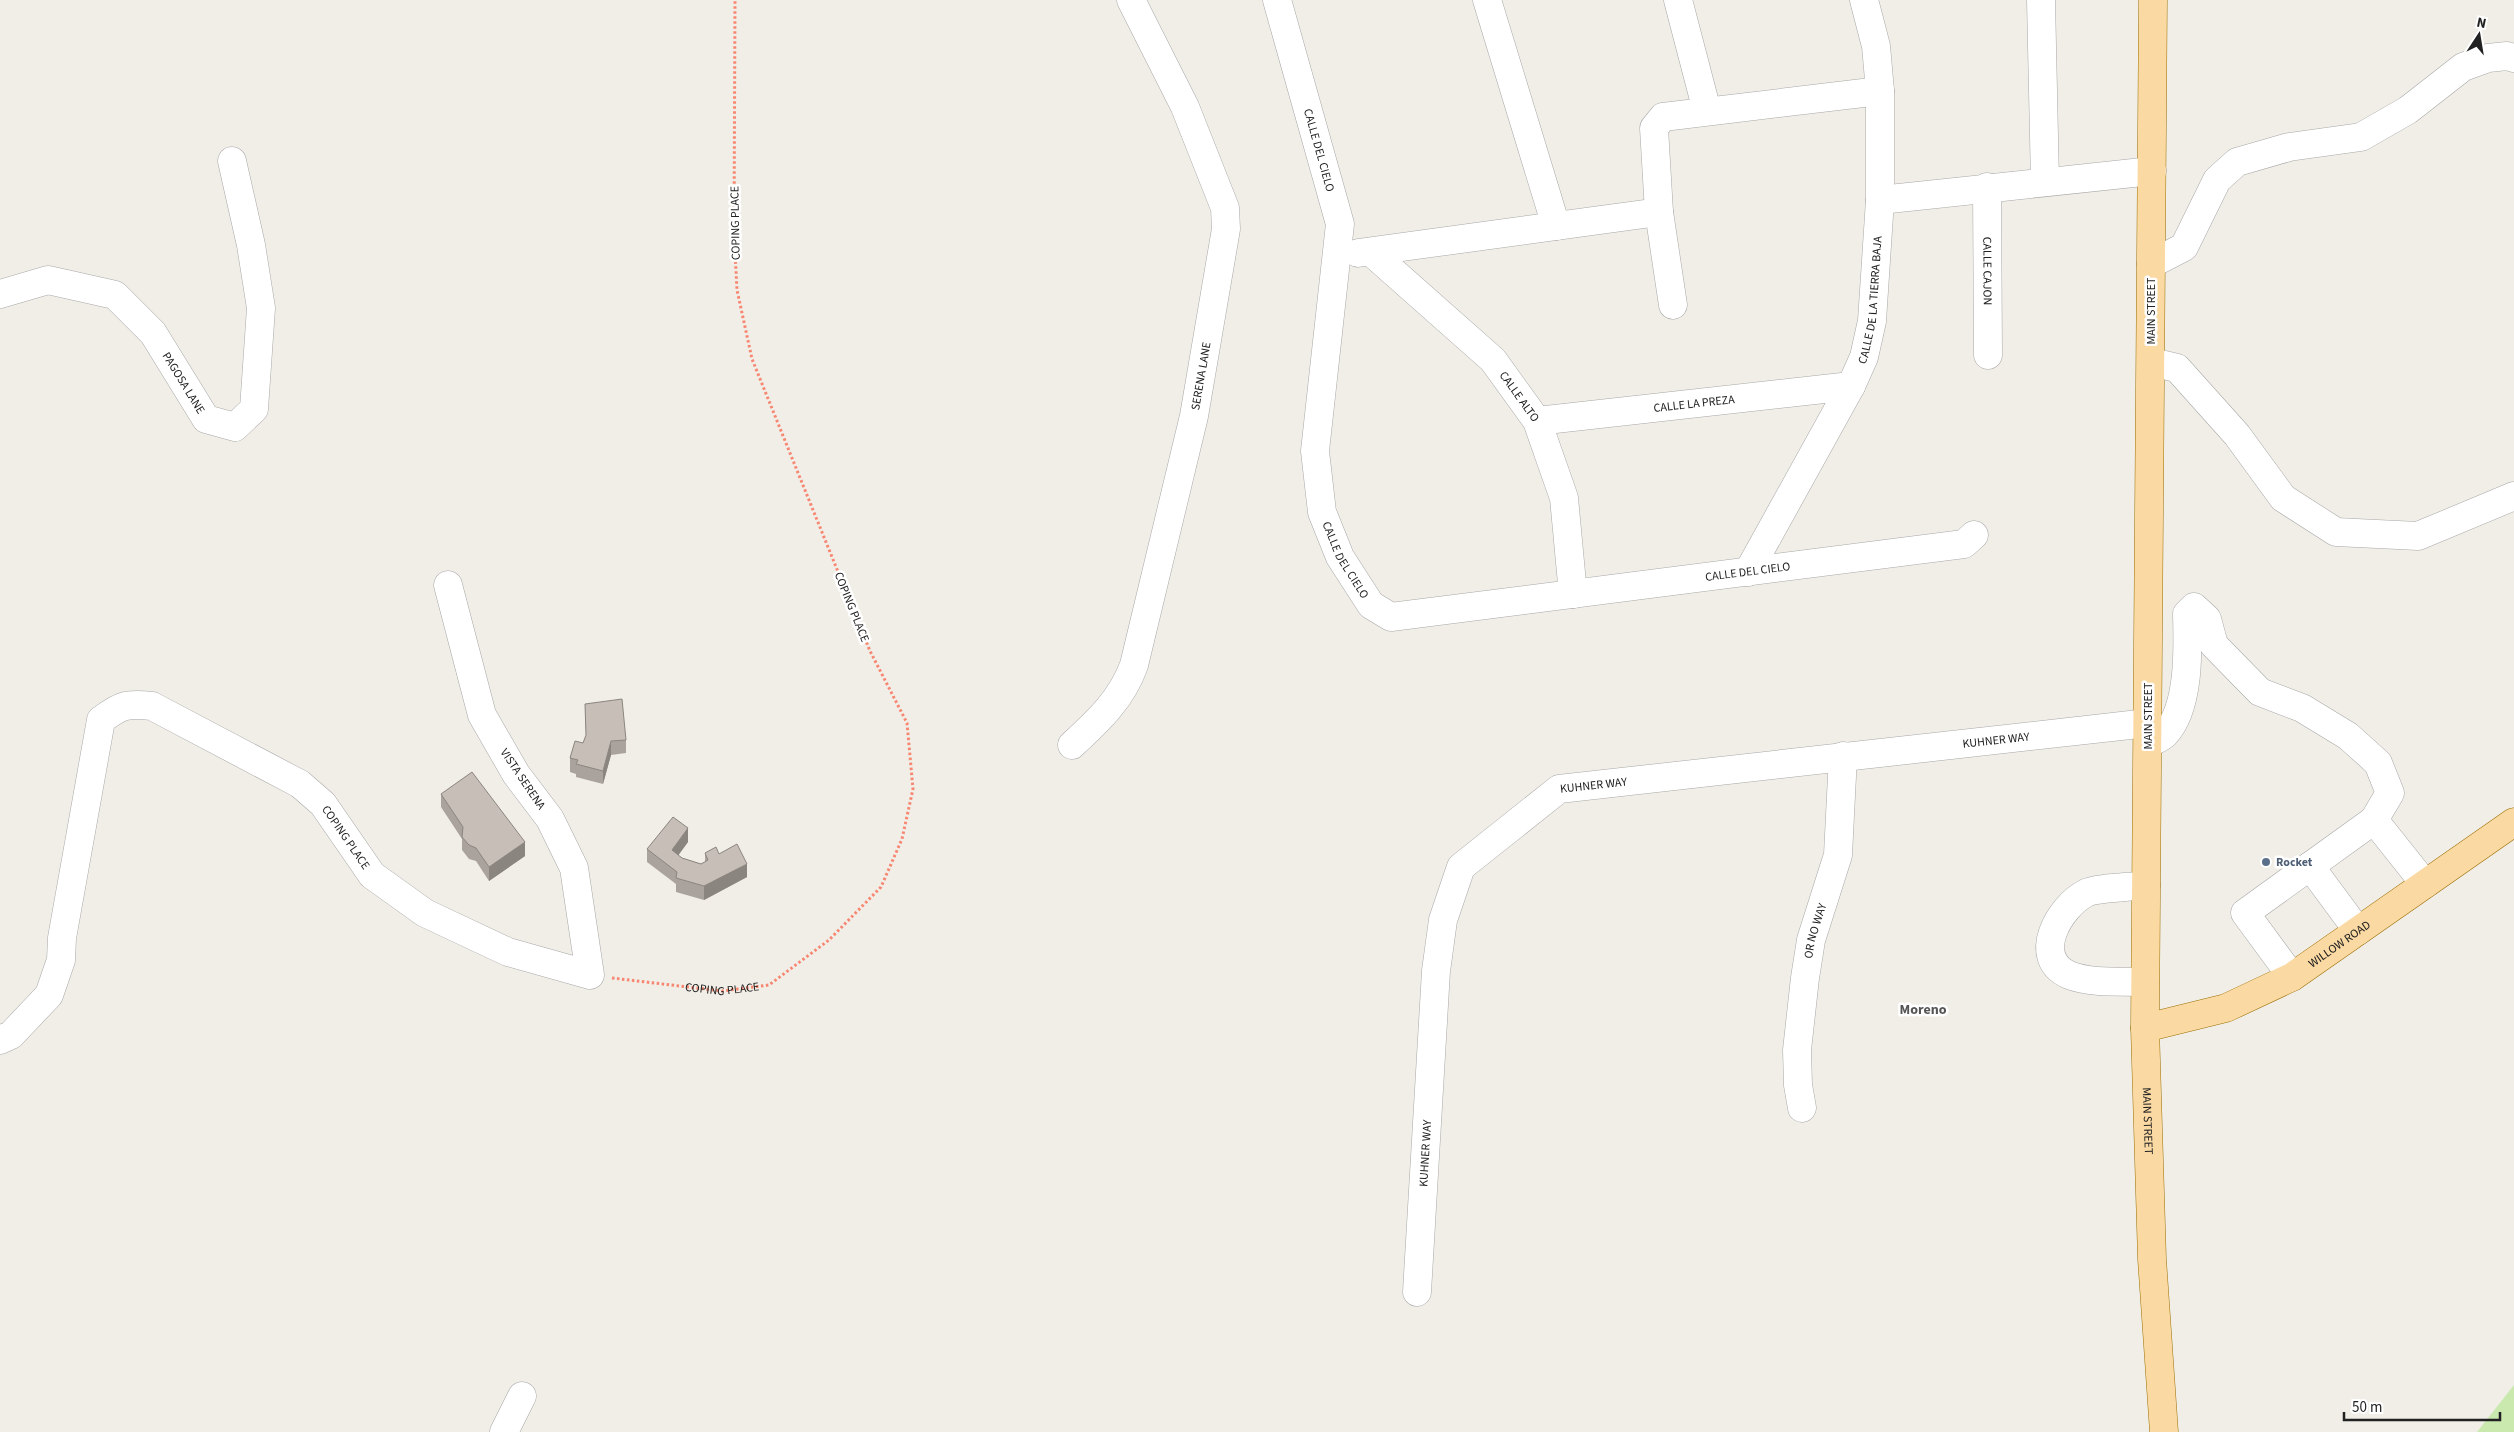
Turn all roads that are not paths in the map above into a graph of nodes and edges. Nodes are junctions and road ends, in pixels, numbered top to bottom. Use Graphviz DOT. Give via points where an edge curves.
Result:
graph roads {
  1 [pos="1130,0"];
  2 [pos="1277,0"];
  3 [pos="1488,0"];
  4 [pos="1678,0"];
  5 [pos="1864,0"];
  6 [pos="2041,0"];
  7 [pos="2153,0"];
  8 [pos="2514,58"];
  9 [pos="1880,91"];
  10 [pos="1708,111"];
  11 [pos="232,161"];
  12 [pos="2152,171"];
  13 [pos="2045,182"];
  14 [pos="1987,187"];
  15 [pos="1880,200"];
  16 [pos="1659,212"];
  17 [pos="1556,226"];
  18 [pos="1371,252"];
  19 [pos="1338,256"];
  20 [pos="2151,264"];
  21 [pos="0,294"];
  22 [pos="1673,305"];
  23 [pos="1988,355"];
  24 [pos="2150,362"];
  25 [pos="1851,386"];
  26 [pos="1537,421"];
  27 [pos="2514,496"];
  28 [pos="1974,535"];
  29 [pos="1748,572"];
  30 [pos="448,585"];
  31 [pos="1573,594"];
  32 [pos="2148,734"];
  33 [pos="1072,745"];
  34 [pos="1843,756"];
  35 [pos="2374,820"];
  36 [pos="2514,822"];
  37 [pos="2310,866"];
  38 [pos="2424,884"];
  39 [pos="2146,885"];
  40 [pos="2358,931"];
  41 [pos="590,975"];
  42 [pos="2292,977"];
  43 [pos="2145,982"];
  44 [pos="2145,1028"];
  45 [pos="0,1040"];
  46 [pos="1802,1108"];
  47 [pos="1417,1292"];
  48 [pos="522,1396"];
  49 [pos="504,1432"];
  50 [pos="2164,1432"];
  1 -- 33 [label="street, SERENA LANE" via="1185,107 1225,208 1226,229 1194,416 1134,666 1127,684 1107,712"];
  2 -- 19 [label="street, CALLE DEL CIELO" via="1340,224"];
  3 -- 17 [label="street"];
  4 -- 10 [label="street"];
  5 -- 9 [label="street, CALLE DE LA TIERRA BAJA" via="1876,46"];
  6 -- 13 [label="street"];
  7 -- 12 [label="main road, MAIN STREET"];
  8 -- 20 [label="street" via="2488,58 2463,67 2408,110 2361,136 2289,147 2237,162 2217,180 2184,247"];
  9 -- 10 [label="street"];
  9 -- 15 [label="street, CALLE DE LA TIERRA BAJA"];
  10 -- 16 [label="street" via="1663,118 1654,128"];
  11 -- 21 [label="street, PAGOSA LANE" via="261,308 254,408 235,428 206,419 153,333 115,294 48,280"];
  12 -- 13 [label="street"];
  12 -- 20 [label="main road, MAIN STREET"];
  13 -- 14 [label="street"];
  14 -- 15 [label="street"];
  14 -- 23 [label="street, CALLE CAJON"];
  15 -- 25 [label="street, CALLE DE LA TIERRA BAJA" via="1872,321 1864,357"];
  16 -- 17 [label="street"];
  16 -- 22 [label="street"];
  17 -- 18 [label="street"];
  18 -- 19 [label="street"];
  18 -- 26 [label="street, CALLE ALTO" via="1493,360"];
  19 -- 31 [label="street, CALLE DEL CIELO" via="1315,451 1322,512 1340,557 1371,605 1391,617"];
  20 -- 24 [label="main road, MAIN STREET"];
  24 -- 27 [label="street" via="2177,368 2237,435 2282,498 2336,532 2418,536"];
  24 -- 32 [label="main road, MAIN STREET"];
  25 -- 26 [label="street, CALLE LA PREZA"];
  25 -- 29 [label="street, CALLE DE LA TIERRA BAJA"];
  26 -- 31 [label="street, CALLE ALTO" via="1564,498"];
  28 -- 29 [label="street, CALLE DEL CIELO" via="1964,544"];
  29 -- 31 [label="street, CALLE DEL CIELO"];
  30 -- 41 [label="street, VISTA SERENA" via="482,715 516,774 550,819 574,868"];
  32 -- 34 [label="street, KUHNER WAY"];
  32 -- 35 [label="street" via="2164,735 2174,720 2184,692 2188,658 2187,614 2194,607 2207,619 2214,645 2260,692 2302,708 2348,736 2378,762 2390,793"];
  32 -- 39 [label="main road, MAIN STREET"];
  34 -- 46 [label="street, OR NO WAY" via="1838,855 1811,940 1797,1050"];
  34 -- 47 [label="street, KUHNER WAY" via="1559,789 1461,868 1443,920 1436,971"];
  35 -- 37 [label="street"];
  35 -- 38 [label="street"];
  36 -- 38 [label="main road, WILLOW ROAD"];
  37 -- 40 [label="street"];
  37 -- 42 [label="street" via="2245,913"];
  38 -- 40 [label="main road, WILLOW ROAD"];
  39 -- 43 [label="main road, MAIN STREET"];
  39 -- 43 [label="street" via="2086,893 2054,927 2048,945 2061,970 2070,975 2090,980"];
  40 -- 42 [label="main road, WILLOW ROAD"];
  41 -- 45 [label="street, COPING PLACE" via="508,952 425,913 372,875 323,804 300,784 152,706 130,703 101,720 62,938 61,960 50,995 11,1035"];
  42 -- 44 [label="main road, WILLOW ROAD" via="2226,1008"];
  43 -- 44 [label="main road, MAIN STREET"];
  44 -- 50 [label="main road, MAIN STREET" via="2152,1259"];
  48 -- 49 [label="street"];
}
